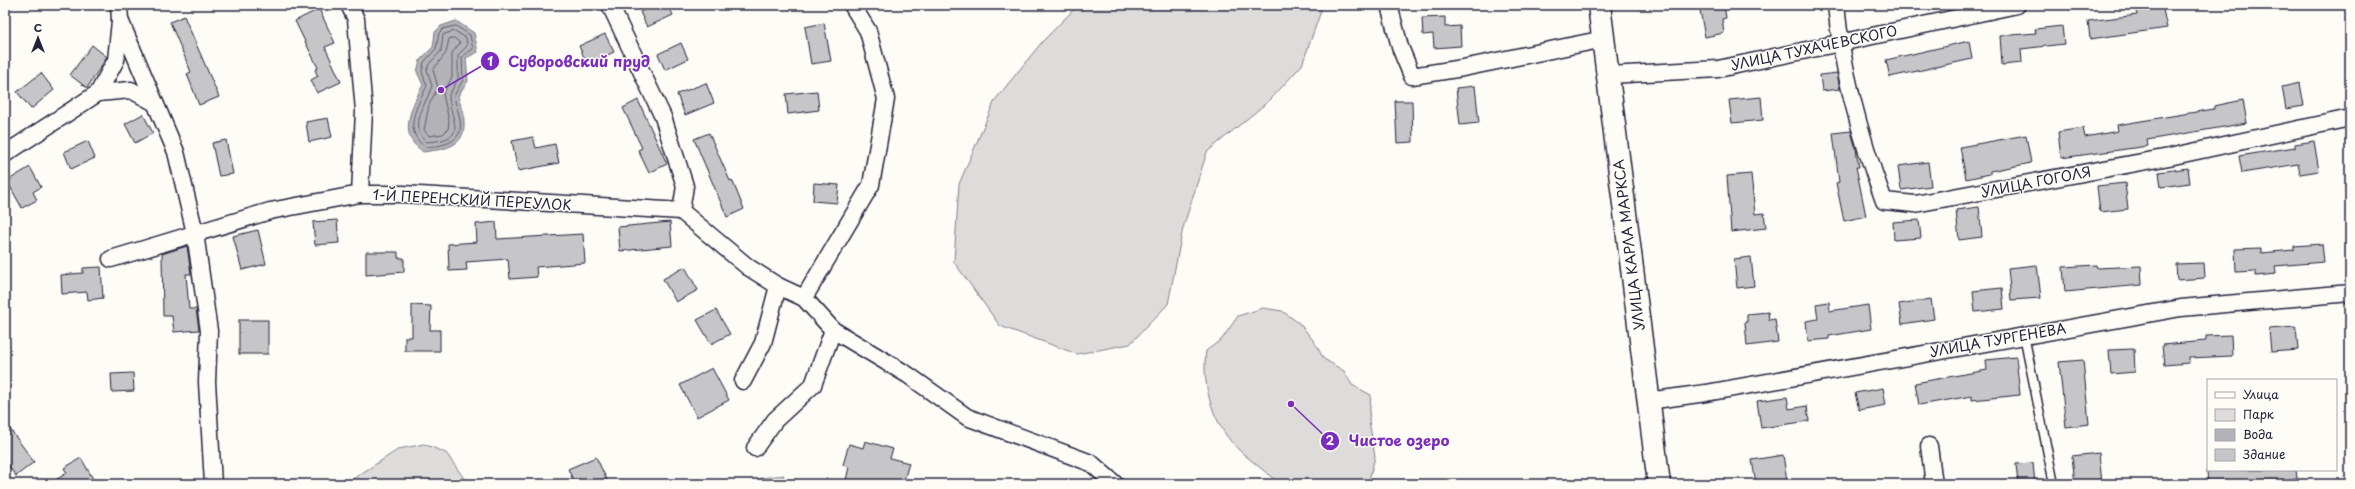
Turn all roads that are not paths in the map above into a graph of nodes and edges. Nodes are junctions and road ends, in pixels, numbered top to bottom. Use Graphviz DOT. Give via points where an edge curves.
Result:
graph roads {
  1 [pos="349,5"];
  2 [pos="610,5"];
  3 [pos="852,5"];
  4 [pos="1389,5"];
  5 [pos="1600,5"];
  6 [pos="1836,5"];
  7 [pos="2017,5"];
  8 [pos="120,12"];
  9 [pos="1604,39"];
  10 [pos="1840,42"];
  11 [pos="1609,75"];
  12 [pos="98,93"];
  13 [pos="154,103"];
  14 [pos="2350,118"];
  15 [pos="5,154"];
  16 [pos="360,194"];
  17 [pos="682,211"];
  18 [pos="195,233"];
  19 [pos="111,259"];
  20 [pos="778,286"];
  21 [pos="2350,293"];
  22 [pos="804,298"];
  23 [pos="833,330"];
  24 [pos="2024,335"];
  25 [pos="743,381"];
  26 [pos="1648,401"];
  27 [pos="1929,446"];
  28 [pos="755,448"];
  29 [pos="213,484"];
  30 [pos="1115,484"];
  31 [pos="1660,484"];
  32 [pos="1934,484"];
  33 [pos="2054,484"];
  1 -- 16 [label="street" via="356,19 364,111"];
  2 -- 17 [label="street" via="663,117 685,186"];
  3 -- 22 [label="street" via="868,31 886,99 871,185"];
  4 -- 9 [label="street" via="1400,47 1412,76"];
  5 -- 9 [label="main road, УЛИЦА КАРЛА МАРКСА"];
  6 -- 10 [label="street"];
  7 -- 10 [label="street, УЛИЦА ТУХАЧЕВСКОГО"];
  8 -- 12 [label="street" via="116,60"];
  8 -- 13 [label="street"];
  9 -- 11 [label="main road, УЛИЦА КАРЛА МАРКСА"];
  10 -- 11 [label="street, УЛИЦА ТУХАЧЕВСКОГО" via="1718,69"];
  10 -- 14 [label="street, УЛИЦА ГОГОЛЯ" via="1870,163 1884,202 1915,204 2169,157"];
  11 -- 26 [label="main road, УЛИЦА КАРЛА МАРКСА"];
  12 -- 13 [label="street" via="131,90"];
  12 -- 15 [label="street"];
  13 -- 18 [label="street" via="176,152"];
  16 -- 17 [label="street, 1-Й ПЕРЕНСКИЙ ПЕРЕУЛОК" via="403,194"];
  16 -- 18 [label="street, 1-Й ПЕРЕНСКИЙ ПЕРЕУЛОК" via="270,211"];
  17 -- 20 [label="street" via="748,268"];
  18 -- 19 [label="street, 1-Й ПЕРЕНСКИЙ ПЕРЕУЛОК"];
  18 -- 29 [label="street" via="209,331 207,382"];
  20 -- 22 [label="street"];
  20 -- 25 [label="street" via="763,343"];
  21 -- 24 [label="street, УЛИЦА ТУРГЕНЕВА" via="2181,308"];
  22 -- 23 [label="street"];
  23 -- 28 [label="street" via="813,385 775,420"];
  23 -- 30 [label="street" via="908,375 967,417 1091,463"];
  24 -- 26 [label="street, УЛИЦА ТУРГЕНЕВА" via="1706,393"];
  24 -- 33 [label="lane"];
  26 -- 31 [label="main road, УЛИЦА КАРЛА МАРКСА"];
  27 -- 32 [label="street"];
}
